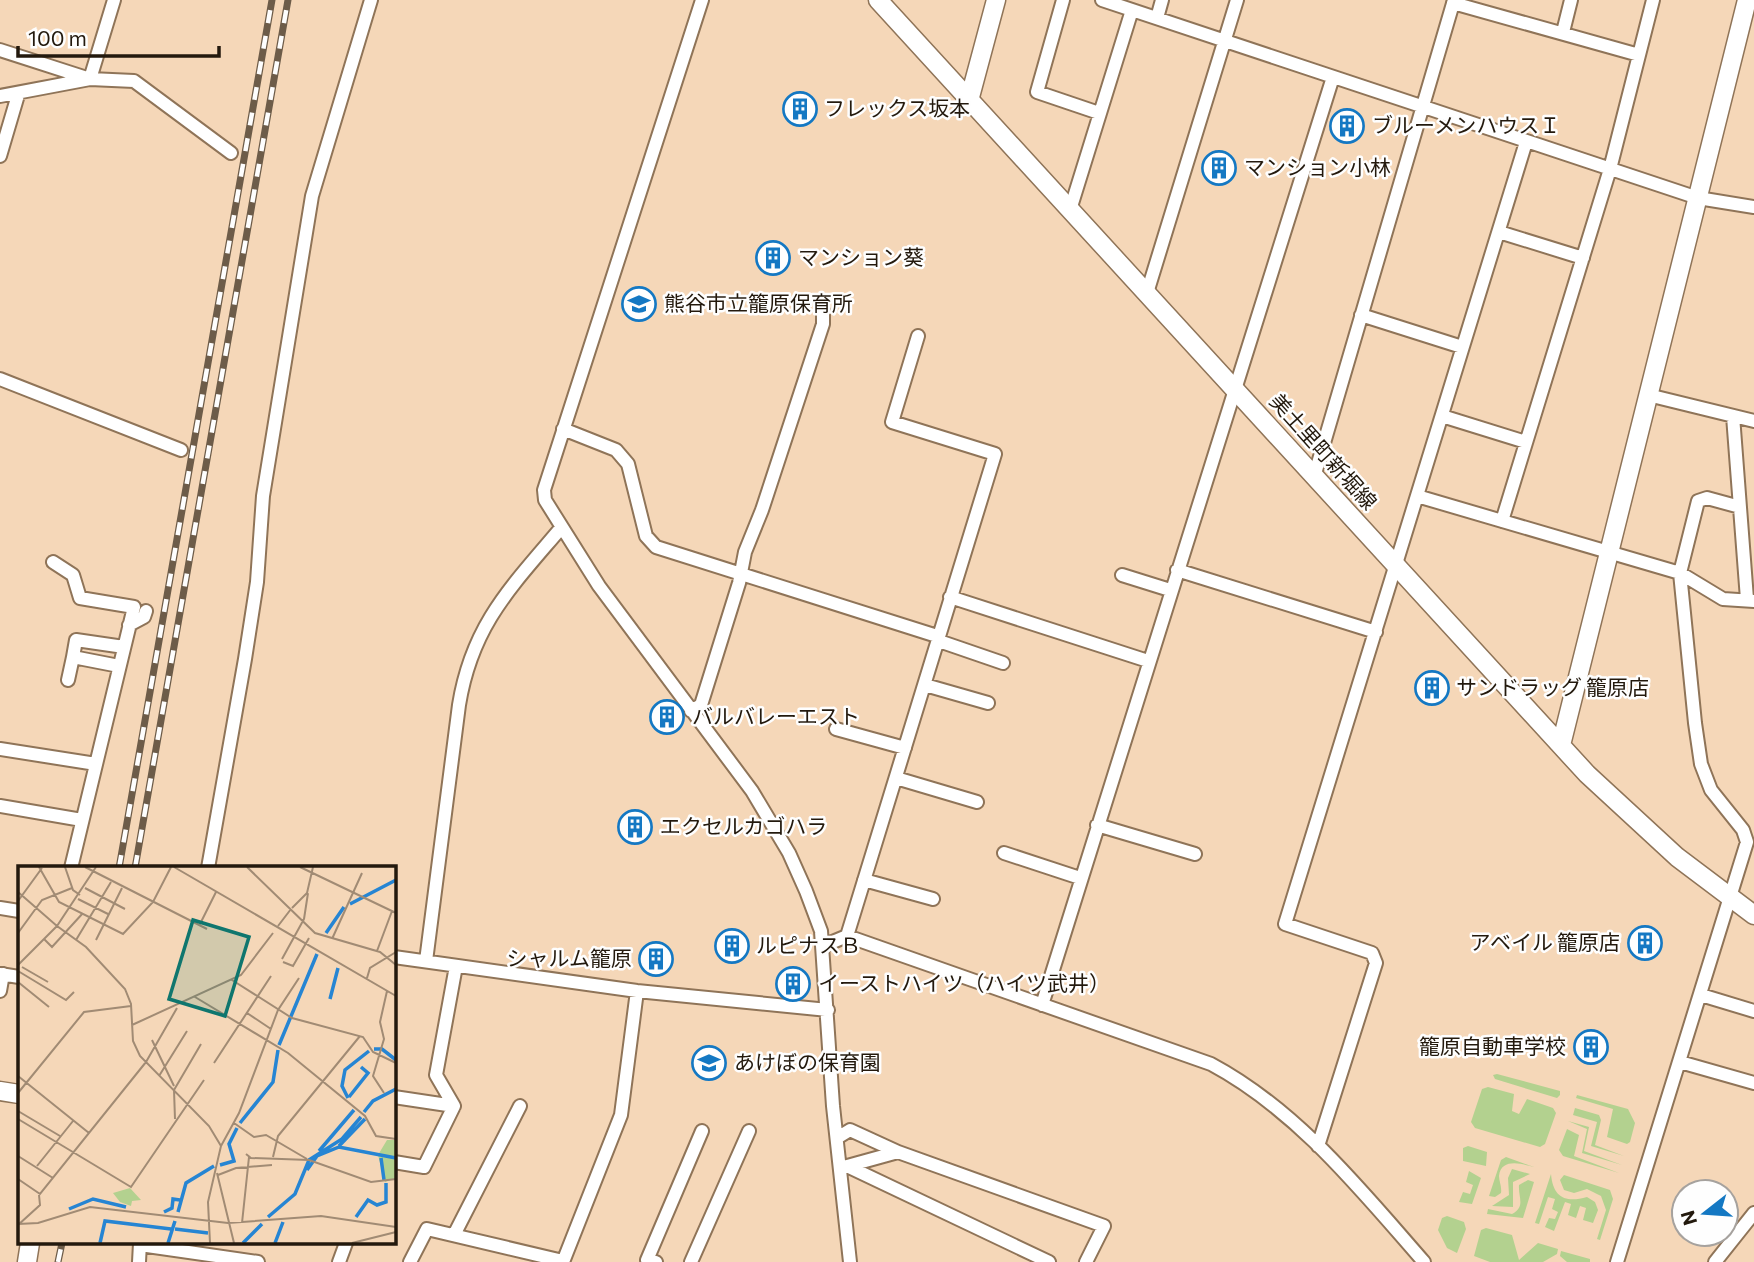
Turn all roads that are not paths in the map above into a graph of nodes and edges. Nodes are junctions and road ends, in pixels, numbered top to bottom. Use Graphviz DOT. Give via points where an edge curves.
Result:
graph roads {
  1 [pos="114,0"];
  2 [pos="371,0"];
  3 [pos="702,0"];
  4 [pos="878,0"];
  5 [pos="996,0"];
  6 [pos="1063,0"];
  7 [pos="1102,0"];
  8 [pos="1162,0"];
  9 [pos="1237,0"];
  10 [pos="1571,0"];
  11 [pos="1653,0"];
  12 [pos="1747,0"];
  13 [pos="1454,1"];
  14 [pos="1132,10"];
  15 [pos="1157,18"];
  16 [pos="1563,32"];
  17 [pos="1225,40"];
  18 [pos="0,50"];
  19 [pos="1639,55"];
  20 [pos="1333,77"];
  21 [pos="90,79"];
  22 [pos="18,95"];
  23 [pos="0,96"];
  24 [pos="970,97"];
  25 [pos="1424,107"];
  26 [pos="1099,113"];
  27 [pos="1526,142"];
  28 [pos="231,153"];
  29 [pos="0,156"];
  30 [pos="1610,169"];
  31 [pos="1698,198"];
  32 [pos="1754,207"];
  33 [pos="1070,210"];
  34 [pos="1499,232"];
  35 [pos="1583,258"];
  36 [pos="1147,293"];
  37 [pos="823,311"];
  38 [pos="1361,316"];
  39 [pos="918,336"];
  40 [pos="1462,347"];
  41 [pos="0,379"];
  42 [pos="1236,390"];
  43 [pos="1648,395"];
  44 [pos="1442,416"];
  45 [pos="1733,416"];
  46 [pos="1754,421"];
  47 [pos="564,429"];
  48 [pos="1526,442"];
  49 [pos="181,450"];
  50 [pos="1314,477"];
  51 [pos="1417,496"];
  52 [pos="1740,507"];
  53 [pos="1502,521"];
  54 [pos="561,528"];
  55 [pos="1609,554"];
  56 [pos="53,562"];
  57 [pos="1397,566"];
  58 [pos="1177,570"];
  59 [pos="740,573"];
  60 [pos="1681,573"];
  61 [pos="1122,575"];
  62 [pos="1171,590"];
  63 [pos="950,597"];
  64 [pos="1750,600"];
  65 [pos="146,611"];
  66 [pos="129,625"];
  67 [pos="1376,632"];
  68 [pos="938,639"];
  69 [pos="124,647"];
  70 [pos="73,657"];
  71 [pos="1148,661"];
  72 [pos="1003,663"];
  73 [pos="119,666"];
  74 [pos="68,680"];
  75 [pos="925,685"];
  76 [pos="988,703"];
  77 [pos="691,711"];
  78 [pos="836,729"];
  79 [pos="1561,745"];
  80 [pos="905,748"];
  81 [pos="0,749"];
  82 [pos="96,764"];
  83 [pos="897,778"];
  84 [pos="977,802"];
  85 [pos="0,806"];
  86 [pos="82,820"];
  87 [pos="1097,825"];
  88 [pos="1741,828"];
  89 [pos="1754,837"];
  90 [pos="1004,852"];
  91 [pos="1195,854"];
  92 [pos="71,866"];
  93 [pos="208,866"];
  94 [pos="1080,878"];
  95 [pos="864,880"];
  96 [pos="1731,898"];
  97 [pos="933,899"];
  98 [pos="0,908"];
  99 [pos="18,911"];
  100 [pos="1754,915"];
  101 [pos="847,936"];
  102 [pos="822,946"];
  103 [pos="396,957"];
  104 [pos="426,961"];
  105 [pos="456,966"];
  106 [pos="1,974"];
  107 [pos="0,991"];
  108 [pos="637,991"];
  109 [pos="1701,995"];
  110 [pos="1042,1005"];
  111 [pos="828,1010"];
  112 [pos="1754,1011"];
  113 [pos="1680,1062"];
  114 [pos="1754,1083"];
  115 [pos="0,1091"];
  116 [pos="18,1094"];
  117 [pos="396,1097"];
  118 [pos="520,1106"];
  119 [pos="454,1107"];
  120 [pos="749,1131"];
  121 [pos="702,1132"];
  122 [pos="836,1138"];
  123 [pos="1318,1146"];
  124 [pos="898,1152"];
  125 [pos="396,1161"];
  126 [pos="844,1167"];
  127 [pos="1754,1213"];
  128 [pos="454,1235"];
  129 [pos="30,1244"];
  130 [pos="140,1244"];
  131 [pos="346,1244"];
  132 [pos="206,1249"];
  133 [pos="250,1261"];
  134 [pos="563,1261"];
  135 [pos="27,1262"];
  136 [pos="139,1262"];
  137 [pos="340,1262"];
  138 [pos="410,1262"];
  139 [pos="656,1262"];
  140 [pos="691,1262"];
  141 [pos="850,1262"];
  142 [pos="1049,1262"];
  143 [pos="1086,1262"];
  144 [pos="1424,1262"];
  145 [pos="1617,1262"];
  146 [pos="1715,1262"];
  1 -- 21 [label="street"];
  2 -- 93 [label="street" via="312,196 263,496 257,582"];
  3 -- 47 [label="street"];
  4 -- 24 [label="main road, 美土里町新堀線"];
  5 -- 24 [label="main road"];
  6 -- 26 [label="street" via="1037,92"];
  7 -- 14 [label="street"];
  8 -- 15 [label="street"];
  9 -- 17 [label="street"];
  10 -- 16 [label="street"];
  11 -- 19 [label="street"];
  12 -- 31 [label="main road"];
  13 -- 16 [label="street"];
  13 -- 25 [label="street"];
  14 -- 15 [label="street"];
  14 -- 26 [label="street"];
  15 -- 17 [label="street"];
  16 -- 19 [label="street"];
  17 -- 20 [label="street"];
  17 -- 36 [label="street"];
  18 -- 21 [label="street"];
  19 -- 30 [label="street"];
  20 -- 25 [label="street"];
  20 -- 42 [label="street"];
  21 -- 22 [label="street"];
  21 -- 28 [label="street" via="134,81"];
  22 -- 23 [label="street"];
  22 -- 29 [label="street"];
  24 -- 33 [label="main road, 美土里町新堀線"];
  25 -- 27 [label="street"];
  25 -- 38 [label="street"];
  26 -- 33 [label="street"];
  27 -- 30 [label="street"];
  27 -- 34 [label="street"];
  30 -- 31 [label="street"];
  30 -- 35 [label="street"];
  31 -- 32 [label="street"];
  31 -- 43 [label="main road"];
  33 -- 36 [label="main road, 美土里町新堀線"];
  34 -- 35 [label="street"];
  34 -- 40 [label="street"];
  35 -- 48 [label="street"];
  36 -- 42 [label="main road, 美土里町新堀線"];
  37 -- 59 [label="street" via="823,324"];
  38 -- 40 [label="street"];
  38 -- 50 [label="street"];
  39 -- 63 [label="street" via="892,422 995,454"];
  40 -- 44 [label="street"];
  41 -- 49 [label="street"];
  42 -- 50 [label="main road, 美土里町新堀線"];
  42 -- 58 [label="street"];
  43 -- 45 [label="street"];
  43 -- 55 [label="main road"];
  44 -- 48 [label="street"];
  44 -- 51 [label="street"];
  45 -- 46 [label="street"];
  45 -- 52 [label="street"];
  47 -- 54 [label="street" via="544,490 548,509"];
  47 -- 59 [label="street" via="623,456 646,536 656,547"];
  48 -- 53 [label="street"];
  50 -- 57 [label="main road, 美土里町新堀線"];
  51 -- 53 [label="street"];
  51 -- 57 [label="street"];
  52 -- 60 [label="street" via="1707,498 1698,501"];
  52 -- 64 [label="street"];
  53 -- 55 [label="street"];
  54 -- 77 [label="street"];
  54 -- 104 [label="street" via="489,617 467,666 458,705"];
  55 -- 60 [label="street"];
  55 -- 79 [label="main road"];
  56 -- 66 [label="street" via="74,575 80,597 134,607"];
  57 -- 67 [label="street"];
  57 -- 79 [label="main road, 美土里町新堀線"];
  58 -- 62 [label="street"];
  58 -- 67 [label="street"];
  59 -- 68 [label="street"];
  59 -- 77 [label="street" via="701,705"];
  60 -- 64 [label="street" via="1723,598"];
  60 -- 88 [label="street" via="1701,764 1711,790"];
  61 -- 62 [label="street"];
  62 -- 71 [label="street"];
  63 -- 68 [label="street"];
  63 -- 71 [label="street"];
  65 -- 66 [label="street"];
  66 -- 69 [label="street"];
  67 -- 123 [label="street" via="1285,924 1372,953 1376,963"];
  68 -- 72 [label="street"];
  68 -- 75 [label="street"];
  69 -- 70 [label="street" via="76,640"];
  69 -- 73 [label="street"];
  70 -- 73 [label="street"];
  70 -- 74 [label="street"];
  71 -- 87 [label="street"];
  73 -- 82 [label="street"];
  75 -- 76 [label="street"];
  75 -- 80 [label="street"];
  77 -- 102 [label="street" via="745,781 789,853 821,931"];
  78 -- 80 [label="street"];
  79 -- 96 [label="main road, 美土里町新堀線" via="1633,819"];
  80 -- 83 [label="street"];
  81 -- 82 [label="street"];
  82 -- 86 [label="street"];
  83 -- 84 [label="street"];
  83 -- 95 [label="street"];
  85 -- 86 [label="street"];
  86 -- 92 [label="street"];
  87 -- 91 [label="street"];
  87 -- 94 [label="street"];
  88 -- 89 [label="street"];
  88 -- 96 [label="street" via="1747,842"];
  90 -- 94 [label="street"];
  94 -- 110 [label="street"];
  95 -- 97 [label="street"];
  95 -- 101 [label="street"];
  96 -- 100 [label="main road, 美土里町新堀線"];
  96 -- 109 [label="street"];
  98 -- 99 [label="street"];
  101 -- 102 [label="street"];
  101 -- 110 [label="street"];
  102 -- 111 [label="street"];
  103 -- 104 [label="street"];
  104 -- 105 [label="street"];
  105 -- 108 [label="street"];
  105 -- 119 [label="street" via="436,1075"];
  106 -- 107 [label="street"];
  108 -- 111 [label="street"];
  108 -- 134 [label="street" via="621,1115"];
  109 -- 112 [label="street"];
  109 -- 113 [label="street"];
  110 -- 123 [label="street" via="1211,1064 1264,1095"];
  111 -- 122 [label="street"];
  113 -- 114 [label="street"];
  113 -- 145 [label="street"];
  115 -- 116 [label="main road"];
  117 -- 119 [label="street"];
  118 -- 128 [label="street"];
  119 -- 125 [label="street" via="424,1167"];
  120 -- 140 [label="street"];
  121 -- 139 [label="street" via="647,1260"];
  122 -- 124 [label="street" via="850,1130"];
  122 -- 126 [label="street"];
  123 -- 144 [label="street"];
  124 -- 126 [label="street"];
  124 -- 143 [label="street" via="1104,1226"];
  126 -- 141 [label="street"];
  126 -- 142 [label="street"];
  127 -- 146 [label="street"];
  128 -- 134 [label="street"];
  128 -- 138 [label="street" via="427,1229"];
  129 -- 135 [label="main road"];
  130 -- 132 [label="street"];
  130 -- 136 [label="street"];
  131 -- 137 [label="street"];
  132 -- 133 [label="street"];
}
